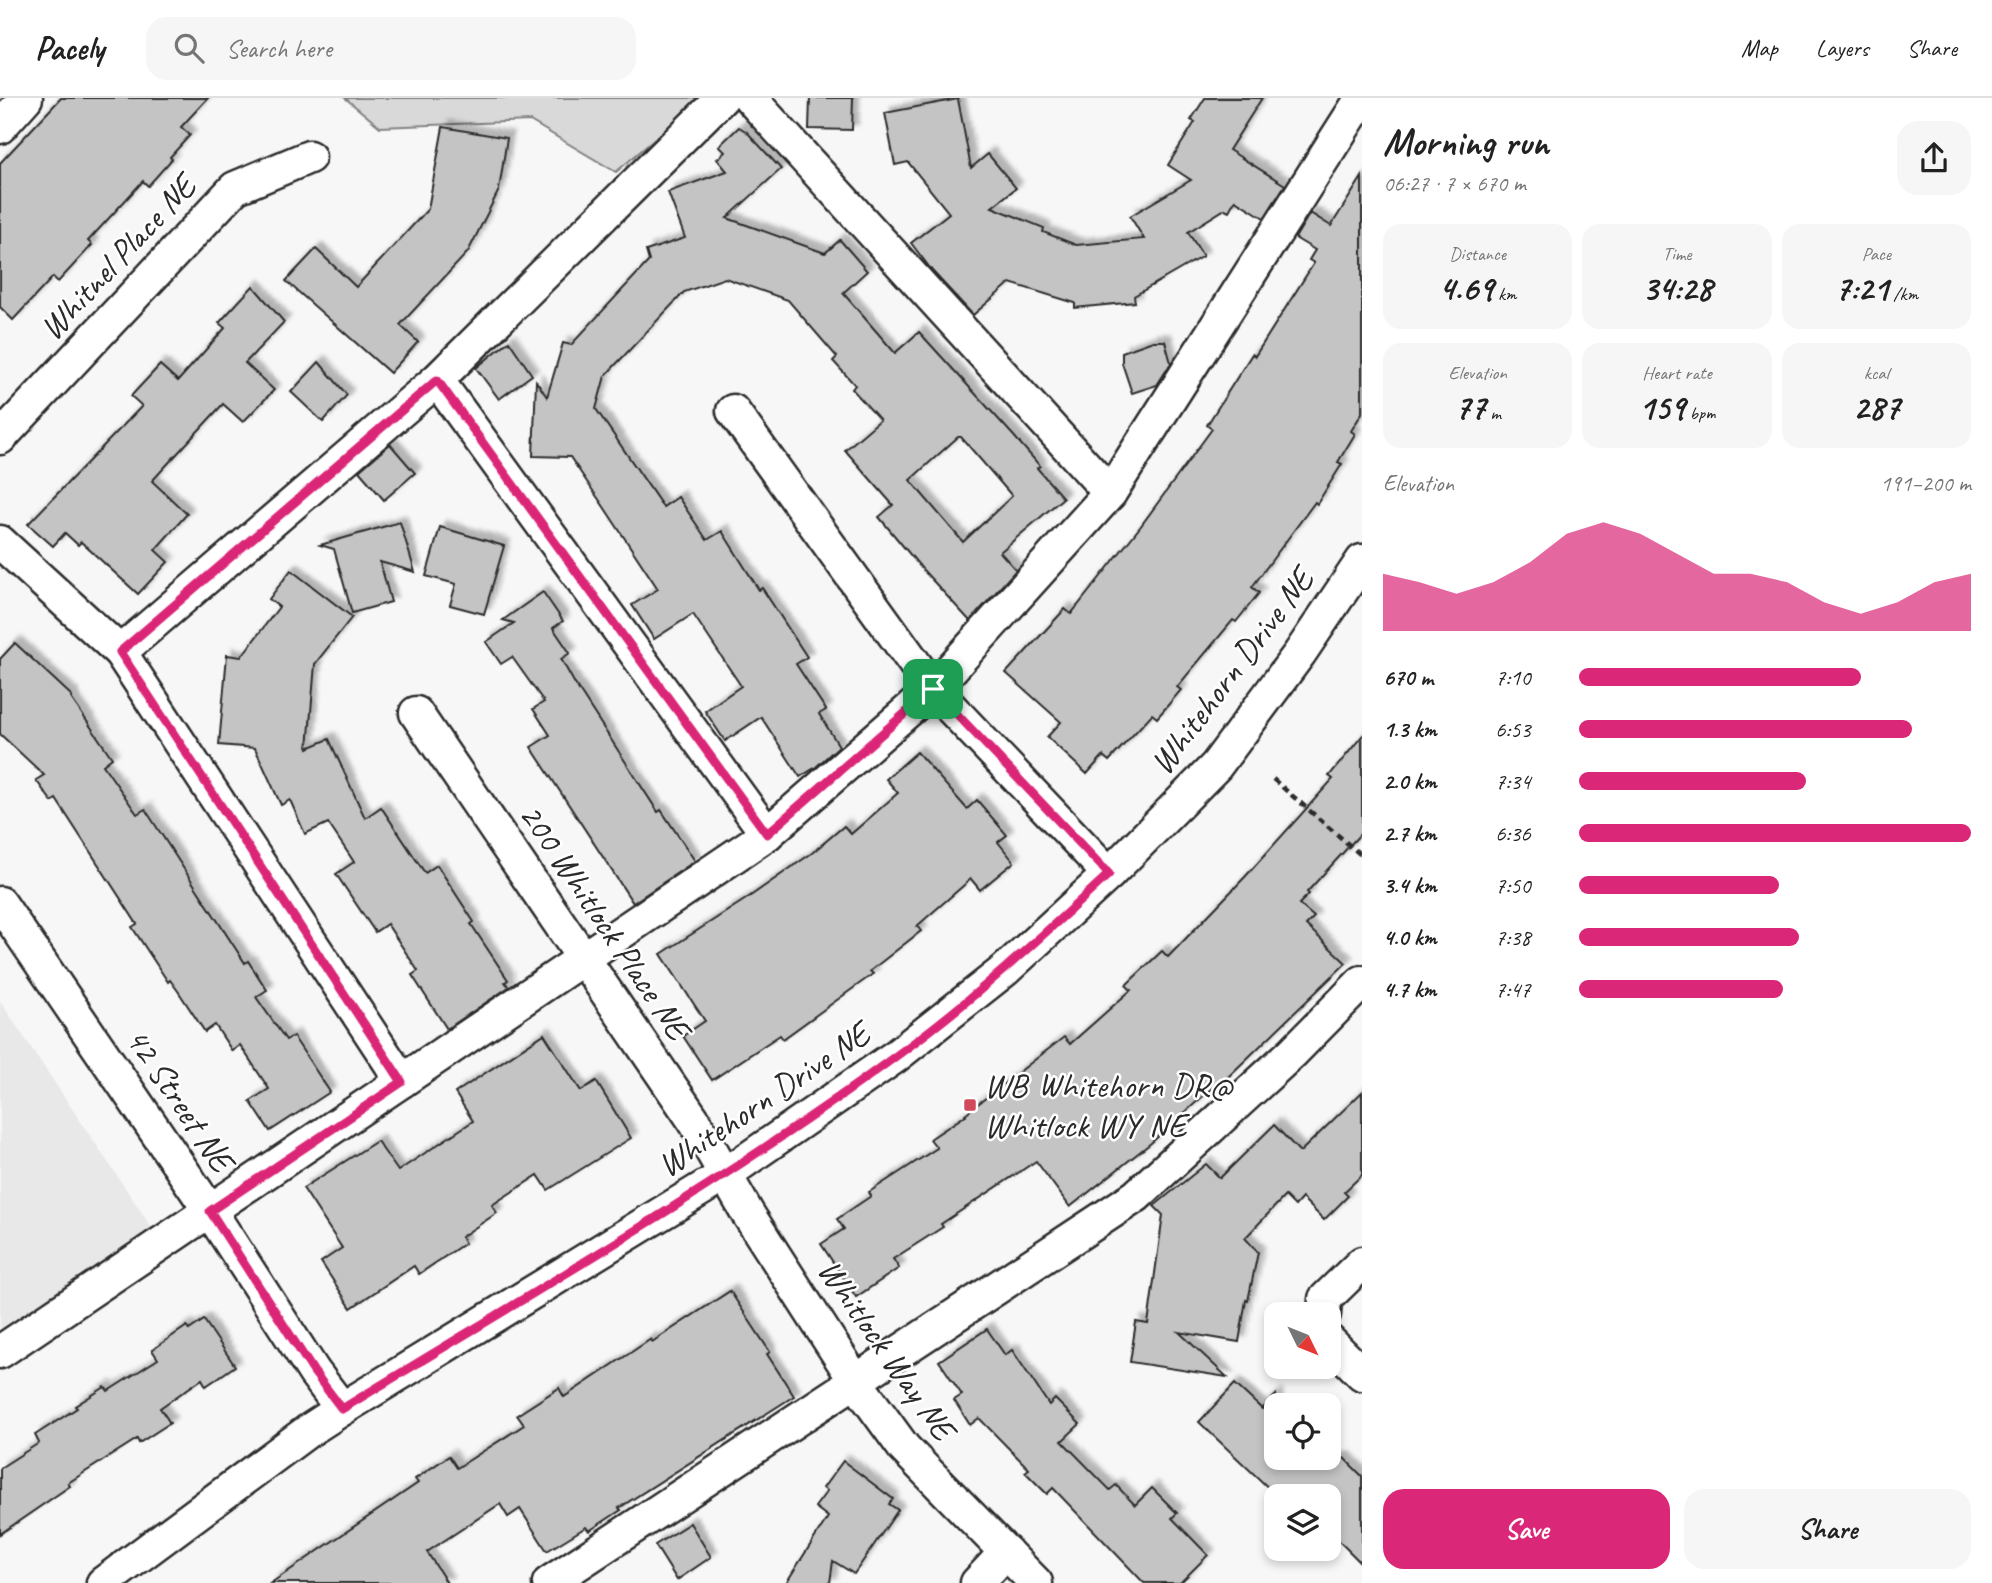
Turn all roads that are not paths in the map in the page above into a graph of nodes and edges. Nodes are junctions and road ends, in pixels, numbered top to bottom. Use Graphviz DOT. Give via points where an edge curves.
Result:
graph roads {
  1 [pos="26,98"];
  2 [pos="722,98"];
  3 [pos="750,98"];
  4 [pos="1362,99"];
  5 [pos="0,127"];
  6 [pos="309,157"];
  7 [pos="437,380"];
  8 [pos="733,411"];
  9 [pos="0,438"];
  10 [pos="1110,493"];
  11 [pos="0,542"];
  12 [pos="1362,561"];
  13 [pos="120,652"];
  14 [pos="933,689"];
  15 [pos="416,713"];
  16 [pos="767,834"];
  17 [pos="1109,874"];
  18 [pos="0,903"];
  19 [pos="584,959"];
  20 [pos="1362,982"];
  21 [pos="402,1082"];
  22 [pos="726,1174"];
  23 [pos="210,1211"];
  24 [pos="1362,1264"];
  25 [pos="1325,1302"];
  26 [pos="0,1352"];
  27 [pos="1341,1353"];
  28 [pos="1362,1374"];
  29 [pos="856,1382"];
  30 [pos="342,1409"];
  31 [pos="1006,1552"];
  32 [pos="103,1583"];
  33 [pos="549,1583"];
  34 [pos="977,1583"];
  35 [pos="1036,1583"];
  1 -- 5 [label="street"];
  2 -- 7 [label="street"];
  3 -- 10 [label="street"];
  4 -- 10 [label="street"];
  6 -- 9 [label="street, Whitnel Place NE" via="235,188"];
  7 -- 13 [label="street"];
  7 -- 16 [label="street"];
  8 -- 14 [label="street"];
  10 -- 14 [label="street"];
  11 -- 13 [label="street"];
  12 -- 17 [label="street, Whitehorn Drive NE" via="1216,766"];
  13 -- 21 [label="street"];
  14 -- 16 [label="street"];
  14 -- 17 [label="street"];
  15 -- 19 [label="street, 200 Whitlock Place NE"];
  16 -- 19 [label="street"];
  17 -- 22 [label="street, Whitehorn Drive NE" via="1005,970 907,1048"];
  18 -- 23 [label="street, 42 Street NE"];
  19 -- 21 [label="street"];
  19 -- 22 [label="street, 200 Whitlock Place NE"];
  20 -- 29 [label="street" via="1136,1196"];
  21 -- 23 [label="street"];
  22 -- 29 [label="street, Whitlock Way NE"];
  22 -- 30 [label="street, Whitehorn Drive NE"];
  23 -- 26 [label="street"];
  23 -- 30 [label="street, 42 Street NE"];
  24 -- 25 [label="street"];
  27 -- 28 [label="street"];
  29 -- 31 [label="street, Whitlock Way NE" via="904,1448"];
  29 -- 33 [label="street"];
  30 -- 32 [label="street, Whitehorn Drive NE"];
  31 -- 34 [label="street"];
  31 -- 35 [label="street, Whitlock Way NE"];
}
